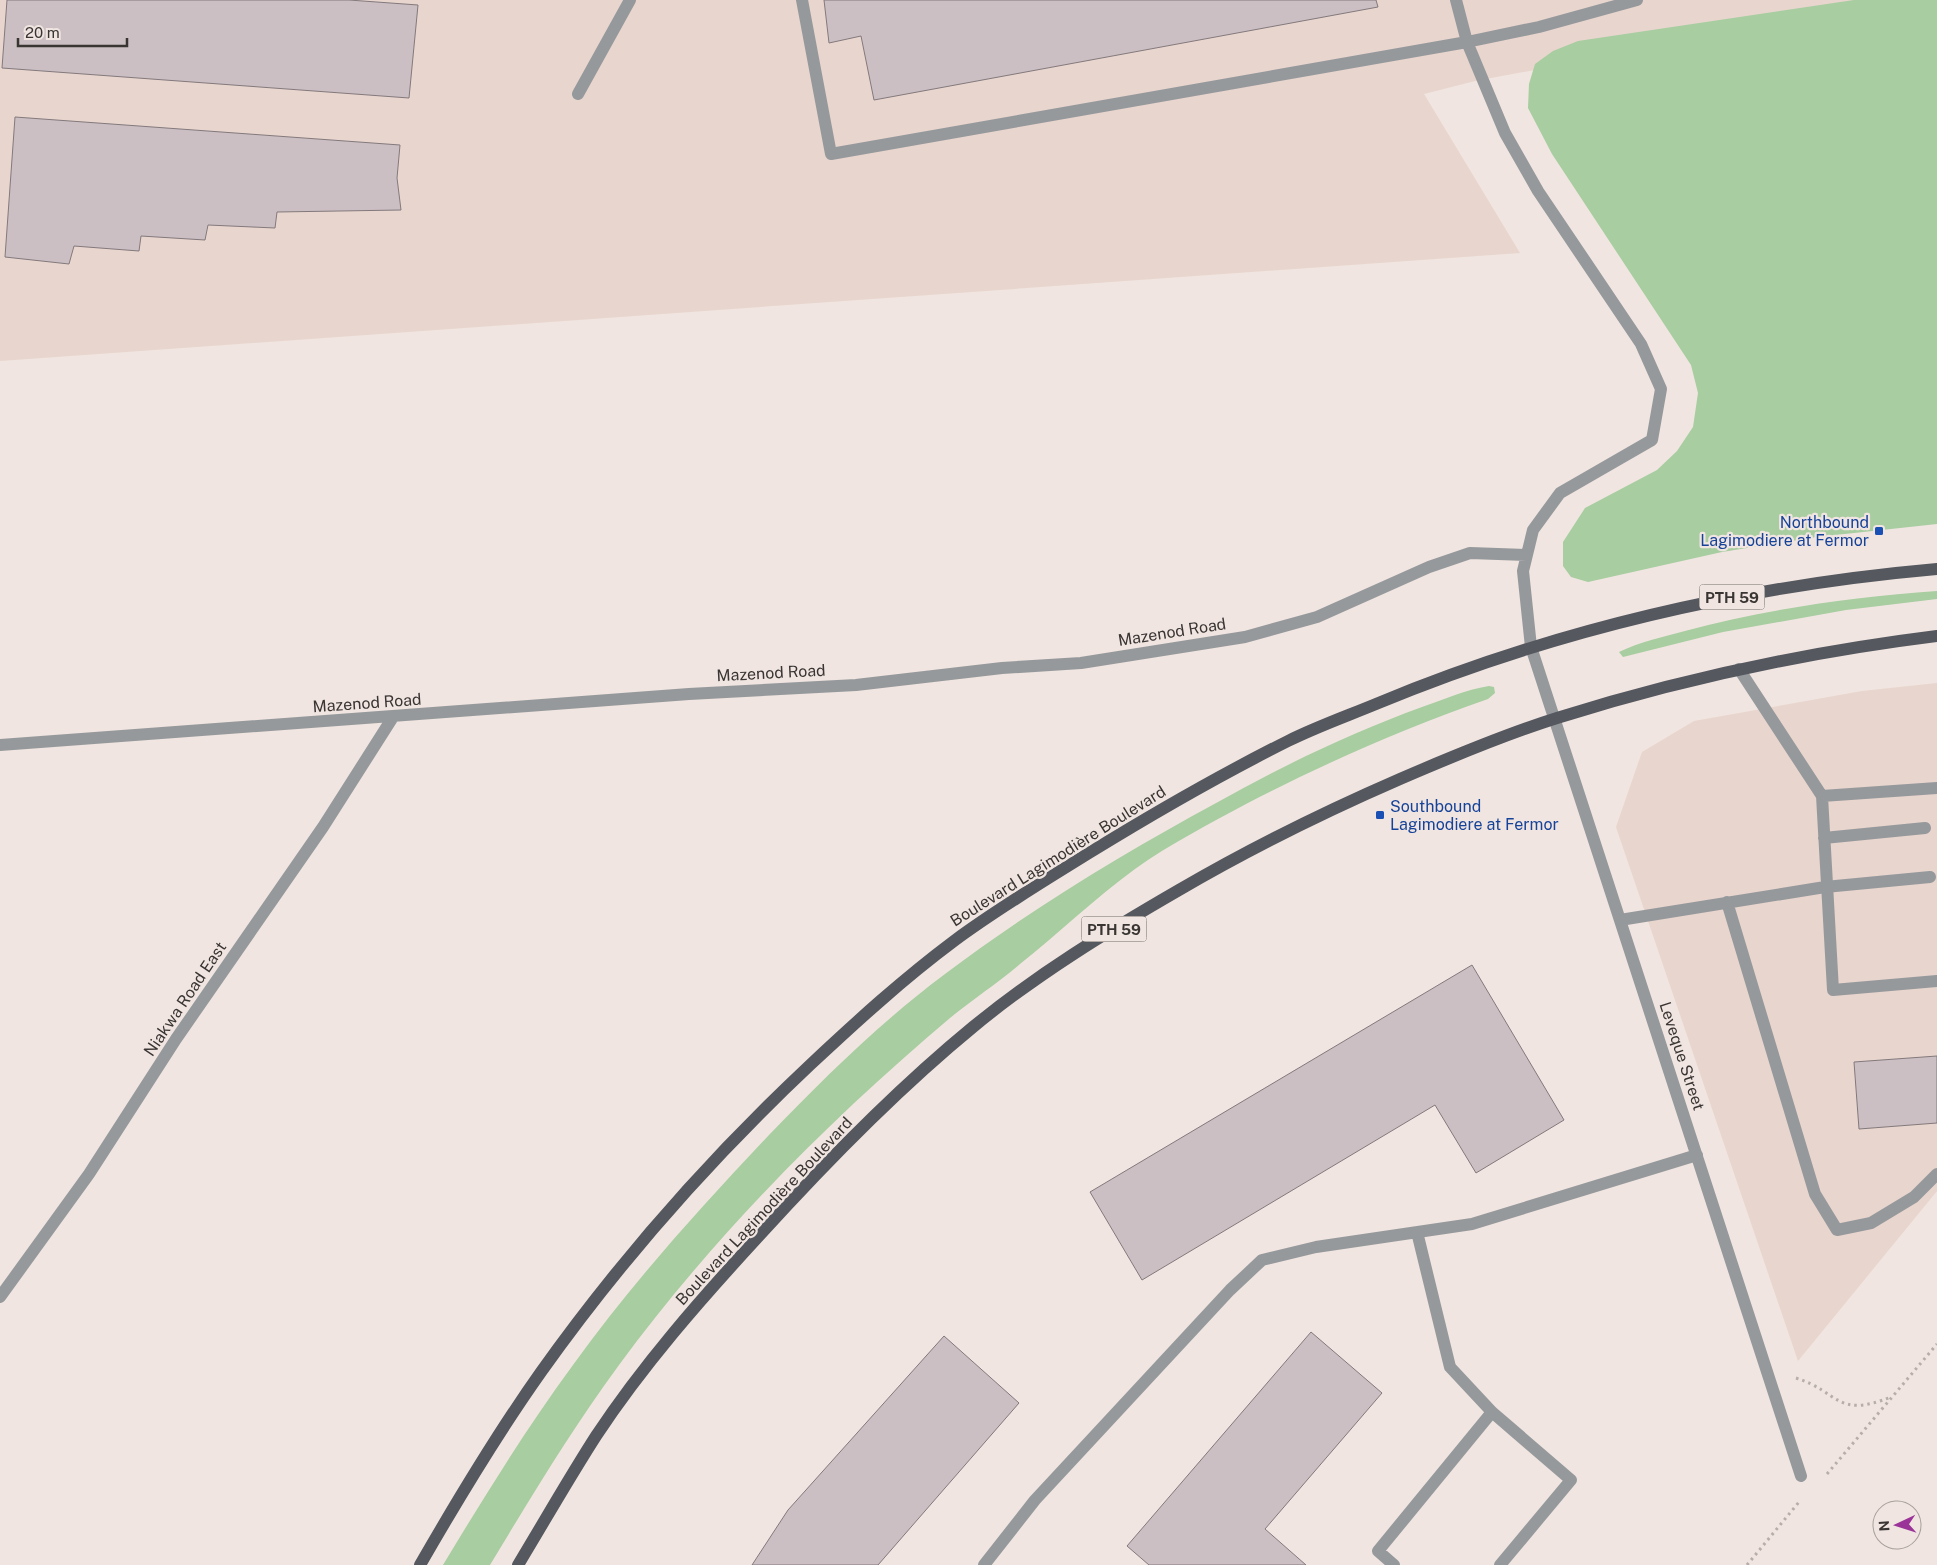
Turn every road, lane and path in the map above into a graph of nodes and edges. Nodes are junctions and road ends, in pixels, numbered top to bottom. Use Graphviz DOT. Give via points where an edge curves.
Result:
graph roads {
  1 [pos="630,0"];
  2 [pos="802,0"];
  3 [pos="1456,0"];
  4 [pos="1637,0"];
  5 [pos="1467,42"];
  6 [pos="578,94"];
  7 [pos="1527,555"];
  8 [pos="1937,569"];
  9 [pos="1937,636"];
  10 [pos="1532,647"];
  11 [pos="1739,669"];
  12 [pos="393,717"];
  13 [pos="1555,718"];
  14 [pos="0,745"];
  15 [pos="1937,788"];
  16 [pos="1822,796"];
  17 [pos="1925,828"];
  18 [pos="1824,838"];
  19 [pos="1930,877"];
  20 [pos="1825,887"];
  21 [pos="1727,902"];
  22 [pos="1620,920"];
  23 [pos="1937,981"];
  24 [pos="1697,1154"];
  25 [pos="1937,1174"];
  26 [pos="1417,1232"];
  27 [pos="0,1297"];
  28 [pos="1937,1344"];
  29 [pos="1766,1365"];
  30 [pos="1892,1397"];
  31 [pos="1492,1412"];
  32 [pos="1801,1476"];
  33 [pos="1823,1478"];
  34 [pos="1801,1499"];
  35 [pos="420,1565"];
  36 [pos="518,1565"];
  37 [pos="984,1565"];
  38 [pos="1394,1565"];
  39 [pos="1500,1565"];
  40 [pos="1747,1565"];
  1 -- 6 [label="street"];
  2 -- 5 [label="street" via="831,154"];
  3 -- 5 [label="street"];
  4 -- 5 [label="street" via="1539,27"];
  5 -- 7 [label="street, Leveque Street" via="1510,141 1538,191 1641,344 1661,389 1652,440 1560,492 1533,530"];
  7 -- 10 [label="street, Leveque Street" via="1523,571"];
  7 -- 12 [label="street, Mazenod Road" via="1470,553 1429,567 1317,617 1244,636 1081,663 1002,668 856,685 689,694"];
  8 -- 10 [label="main road, Boulevard Lagimodière Boulevard / PTH 59" via="1870,575 1751,593"];
  9 -- 11 [label="main road, Boulevard Lagimodière Boulevard / PTH 59" via="1843,649"];
  10 -- 13 [label="street, Leveque Street"];
  10 -- 35 [label="main road, Boulevard Lagimodière Boulevard / PTH 59" via="1423,685 1292,739 1160,809 1035,886 954,942 861,1017 763,1110 628,1260 541,1372 458,1498"];
  11 -- 13 [label="main road, Boulevard Lagimodière Boulevard / PTH 59"];
  11 -- 16 [label="street"];
  12 -- 14 [label="street, Mazenod Road"];
  12 -- 27 [label="street, Niakwa Road East" via="323,827 176,1039 89,1174"];
  13 -- 22 [label="street, Leveque Street"];
  13 -- 36 [label="main road, Boulevard Lagimodière Boulevard / PTH 59" via="1452,756 1317,815 1229,861 1094,941 975,1026 830,1158 705,1295 598,1434"];
  15 -- 16 [label="street"];
  16 -- 18 [label="street"];
  17 -- 18 [label="street"];
  18 -- 20 [label="street"];
  19 -- 20 [label="street"];
  20 -- 21 [label="street"];
  20 -- 23 [label="street" via="1833,990"];
  21 -- 22 [label="street"];
  21 -- 25 [label="street" via="1815,1194 1837,1230 1871,1223 1914,1197"];
  22 -- 24 [label="street, Leveque Street"];
  24 -- 26 [label="street" via="1472,1224"];
  24 -- 29 [label="street, Leveque Street"];
  26 -- 31 [label="street" via="1450,1367"];
  26 -- 37 [label="street" via="1316,1247 1262,1260 1230,1290 1035,1500"];
  28 -- 30 [label="path"];
  29 -- 30 [label="path" via="1808,1382 1832,1399 1851,1406 1874,1404"];
  29 -- 32 [label="street, Leveque Street"];
  30 -- 33 [label="path"];
  31 -- 38 [label="street" via="1378,1551"];
  31 -- 39 [label="street" via="1571,1480"];
  34 -- 40 [label="path"];
}
